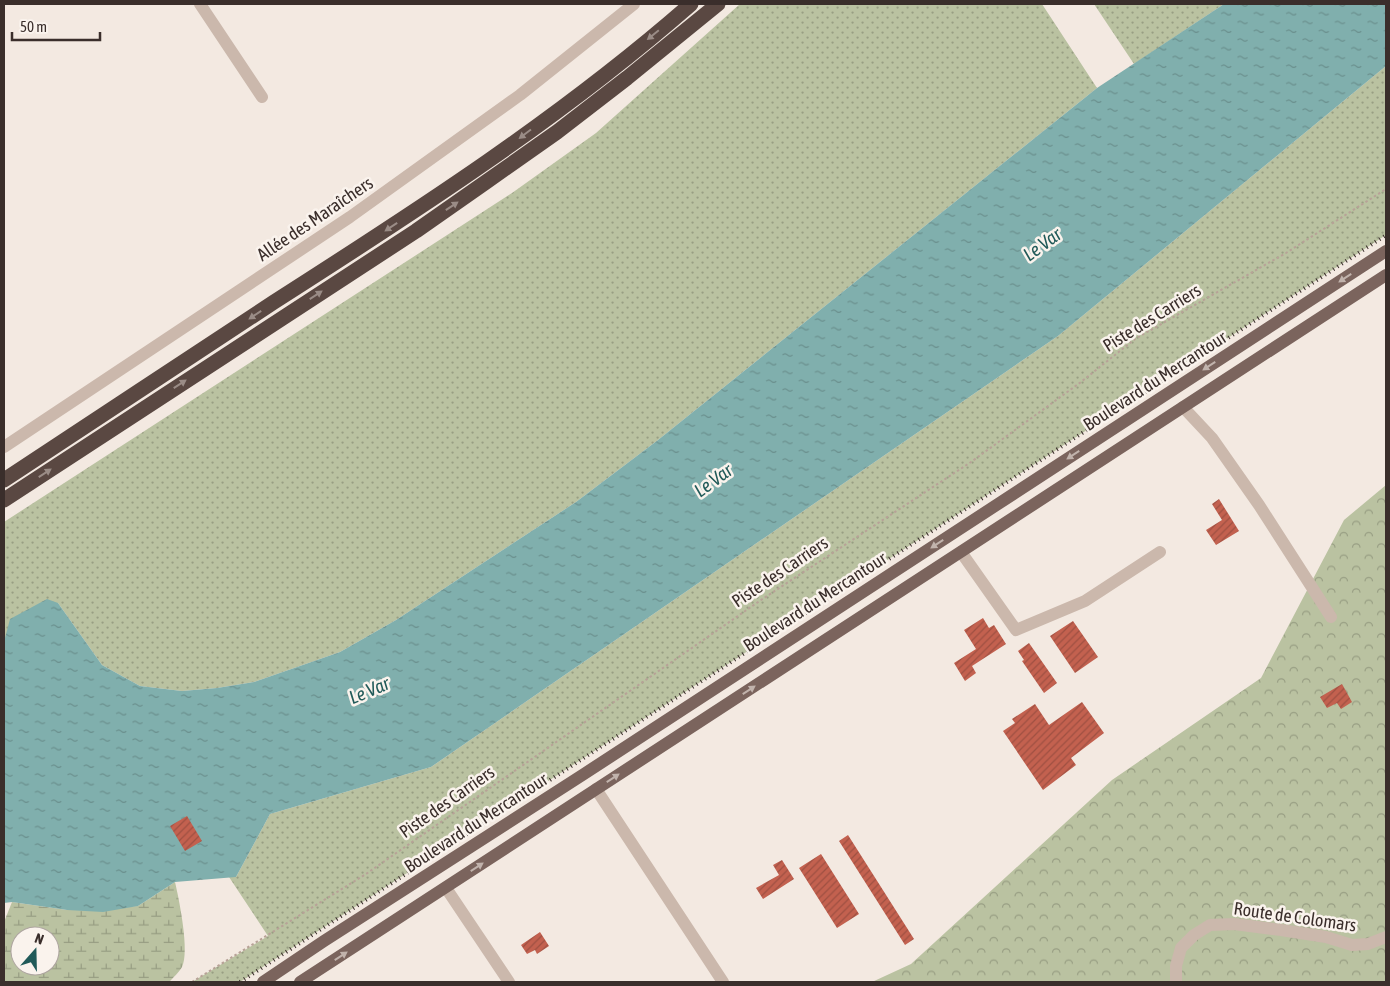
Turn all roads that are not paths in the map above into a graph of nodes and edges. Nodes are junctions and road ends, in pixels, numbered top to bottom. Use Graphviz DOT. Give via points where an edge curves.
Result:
graph roads {
  1 [pos="200,4"];
  2 [pos="634,4"];
  3 [pos="691,4"];
  4 [pos="718,4"];
  5 [pos="262,97"];
  6 [pos="1386,251"];
  7 [pos="1386,275"];
  8 [pos="1183,407"];
  9 [pos="4,447"];
  10 [pos="4,480"];
  11 [pos="4,500"];
  12 [pos="961,552"];
  13 [pos="1160,552"];
  14 [pos="1331,617"];
  15 [pos="596,789"];
  16 [pos="446,888"];
  17 [pos="1386,937"];
  18 [pos="263,982"];
  19 [pos="300,982"];
  20 [pos="509,982"];
  21 [pos="723,982"];
  22 [pos="1176,982"];
  1 -- 5 [label="street"];
  2 -- 9 [label="street, Allée des Maraîchers" via="520,95 350,217"];
  3 -- 10 [label="highway, one-way" via="484,164"];
  11 -- 4 [label="highway, one-way" via="486,182 611,90"];
  6 -- 18 [label="main road, Boulevard du Mercantour, one-way"];
  7 -- 8 [label="main road, Boulevard du Mercantour"];
  8 -- 12 [label="main road, Boulevard du Mercantour"];
  8 -- 14 [label="street" via="1217,446 1259,505"];
  12 -- 13 [label="street" via="1016,630 1085,601"];
  15 -- 12 [label="main road, Boulevard du Mercantour, one-way"];
  16 -- 15 [label="main road, Boulevard du Mercantour, one-way"];
  15 -- 21 [label="street"];
  19 -- 16 [label="main road, Boulevard du Mercantour, one-way"];
  16 -- 20 [label="street"];
  17 -- 22 [label="street, Route de Colomars" via="1368,944 1352,945 1281,930 1234,924 1210,925 1180,948"];
}
